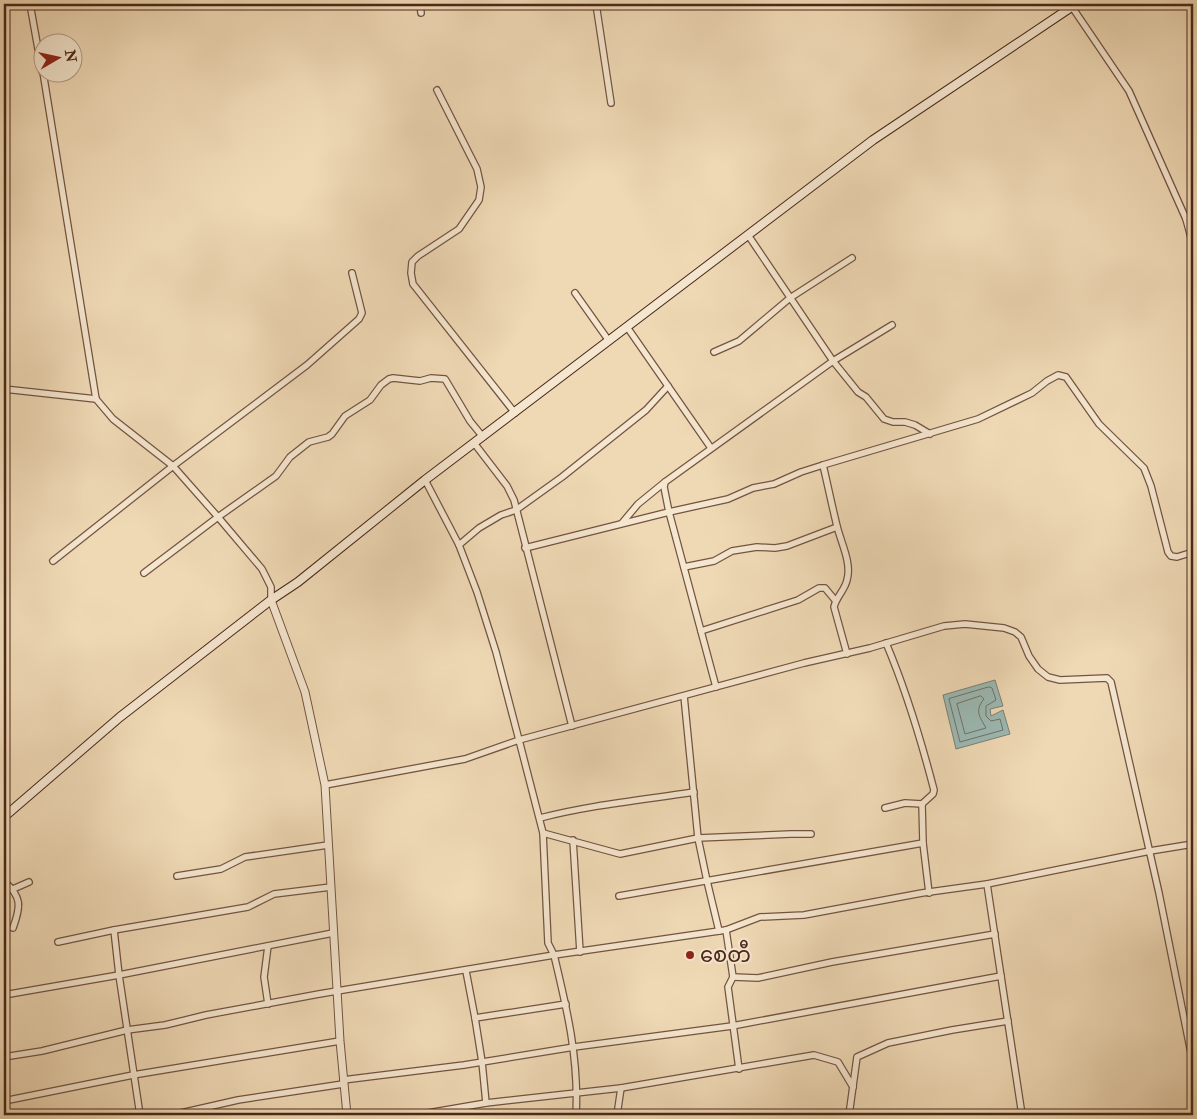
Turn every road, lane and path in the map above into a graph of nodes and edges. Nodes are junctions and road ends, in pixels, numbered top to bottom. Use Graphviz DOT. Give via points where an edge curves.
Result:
graph roads {
  1 [pos="30,4"];
  2 [pos="420,4"];
  3 [pos="596,4"];
  4 [pos="1073,5"];
  5 [pos="421,13"];
  6 [pos="35,32"];
  7 [pos="45,82"];
  8 [pos="437,90"];
  9 [pos="611,102"];
  10 [pos="1193,216"];
  11 [pos="1186,219"];
  12 [pos="748,235"];
  13 [pos="1193,245"];
  14 [pos="852,258"];
  15 [pos="352,273"];
  16 [pos="576,293"];
  17 [pos="790,298"];
  18 [pos="892,325"];
  19 [pos="627,327"];
  20 [pos="609,341"];
  21 [pos="714,352"];
  22 [pos="833,361"];
  23 [pos="668,386"];
  24 [pos="4,389"];
  25 [pos="96,399"];
  26 [pos="515,413"];
  27 [pos="930,434"];
  28 [pos="483,437"];
  29 [pos="474,443"];
  30 [pos="711,448"];
  31 [pos="823,465"];
  32 [pos="173,466"];
  33 [pos="425,480"];
  34 [pos="665,482"];
  35 [pos="516,510"];
  36 [pos="669,512"];
  37 [pos="218,517"];
  38 [pos="622,523"];
  39 [pos="837,527"];
  40 [pos="459,545"];
  41 [pos="525,548"];
  42 [pos="1193,552"];
  43 [pos="53,561"];
  44 [pos="684,568"];
  45 [pos="144,574"];
  46 [pos="271,600"];
  47 [pos="835,600"];
  48 [pos="701,631"];
  49 [pos="886,642"];
  50 [pos="847,654"];
  51 [pos="716,687"];
  52 [pos="684,696"];
  53 [pos="572,726"];
  54 [pos="519,740"];
  55 [pos="324,785"];
  56 [pos="694,792"];
  57 [pos="922,804"];
  58 [pos="885,808"];
  59 [pos="4,817"];
  60 [pos="540,818"];
  61 [pos="543,833"];
  62 [pos="811,834"];
  63 [pos="698,838"];
  64 [pos="573,840"];
  65 [pos="923,843"];
  66 [pos="1193,844"];
  67 [pos="328,845"];
  68 [pos="1150,851"];
  69 [pos="177,876"];
  70 [pos="4,881"];
  71 [pos="707,881"];
  72 [pos="29,882"];
  73 [pos="987,884"];
  74 [pos="331,887"];
  75 [pos="13,889"];
  76 [pos="929,892"];
  77 [pos="619,896"];
  78 [pos="13,928"];
  79 [pos="114,930"];
  80 [pos="723,930"];
  81 [pos="334,933"];
  82 [pos="995,934"];
  83 [pos="58,942"];
  84 [pos="268,946"];
  85 [pos="580,952"];
  86 [pos="554,955"];
  87 [pos="466,971"];
  88 [pos="119,975"];
  89 [pos="1001,976"];
  90 [pos="733,977"];
  91 [pos="337,992"];
  92 [pos="4,995"];
  93 [pos="268,1004"];
  94 [pos="566,1004"];
  95 [pos="475,1018"];
  96 [pos="1008,1021"];
  97 [pos="732,1026"];
  98 [pos="127,1030"];
  99 [pos="340,1041"];
  100 [pos="574,1047"];
  101 [pos="4,1057"];
  102 [pos="482,1062"];
  103 [pos="1193,1063"];
  104 [pos="739,1069"];
  105 [pos="133,1075"];
  106 [pos="343,1082"];
  107 [pos="853,1087"];
  108 [pos="621,1088"];
  109 [pos="577,1092"];
  110 [pos="4,1101"];
  111 [pos="486,1103"];
  112 [pos="140,1115"];
  113 [pos="172,1115"];
  114 [pos="347,1115"];
  115 [pos="416,1115"];
  116 [pos="576,1115"];
  117 [pos="618,1115"];
  118 [pos="849,1115"];
  119 [pos="1022,1115"];
  1 -- 6 [label="street"];
  2 -- 5 [label="street"];
  3 -- 9 [label="street"];
  4 -- 11 [label="street" via="1129,91"];
  4 -- 12 [label="main road" via="873,140"];
  7 -- 25 [label="street"];
  8 -- 26 [label="street" via="477,170 481,187 479,200 459,229 412,262 413,284"];
  10 -- 11 [label="street"];
  11 -- 13 [label="street"];
  12 -- 17 [label="street"];
  12 -- 19 [label="main road"];
  14 -- 17 [label="street"];
  15 -- 32 [label="street" via="362,313 359,319 307,365"];
  16 -- 20 [label="street"];
  17 -- 21 [label="street" via="739,341"];
  17 -- 22 [label="street"];
  18 -- 22 [label="street"];
  19 -- 20 [label="main road"];
  19 -- 23 [label="street"];
  20 -- 26 [label="main road"];
  22 -- 27 [label="street" via="884,419 915,425"];
  22 -- 30 [label="street"];
  23 -- 30 [label="street"];
  23 -- 35 [label="street" via="646,410"];
  24 -- 25 [label="street"];
  25 -- 32 [label="street" via="114,419"];
  26 -- 28 [label="main road"];
  27 -- 31 [label="street"];
  27 -- 42 [label="street" via="978,418 1032,394 1058,375 1066,377 1099,424 1144,468 1170,556"];
  28 -- 29 [label="main road"];
  28 -- 37 [label="street" via="445,379 388,379 370,400 345,416 332,434 309,442 290,457 276,476"];
  29 -- 33 [label="main road"];
  29 -- 35 [label="street" via="507,486"];
  30 -- 34 [label="street"];
  31 -- 36 [label="street" via="728,499"];
  31 -- 39 [label="street"];
  32 -- 37 [label="street"];
  32 -- 43 [label="street"];
  33 -- 40 [label="street"];
  33 -- 46 [label="main road"];
  34 -- 36 [label="street"];
  34 -- 38 [label="street" via="638,504"];
  35 -- 40 [label="street" via="479,528"];
  35 -- 41 [label="street"];
  36 -- 38 [label="street"];
  36 -- 44 [label="street"];
  37 -- 45 [label="street"];
  37 -- 46 [label="street" via="262,569 271,587"];
  38 -- 41 [label="street"];
  39 -- 44 [label="street" via="787,546 732,551"];
  39 -- 47 [label="street" via="848,572 847,582"];
  40 -- 54 [label="street" via="477,592"];
  41 -- 53 [label="street"];
  44 -- 48 [label="street"];
  46 -- 55 [label="street" via="305,692"];
  46 -- 59 [label="main road" via="120,717"];
  47 -- 48 [label="street" via="825,588 819,588 798,600"];
  47 -- 50 [label="street"];
  48 -- 51 [label="street"];
  49 -- 50 [label="street"];
  49 -- 57 [label="street" via="934,790"];
  49 -- 68 [label="street" via="944,626 966,624 1004,628 1021,637 1029,656 1048,677 1060,680 1107,678 1111,682"];
  50 -- 51 [label="street"];
  51 -- 52 [label="street"];
  52 -- 53 [label="street"];
  52 -- 56 [label="street"];
  53 -- 54 [label="street"];
  54 -- 55 [label="street" via="465,759"];
  54 -- 60 [label="street"];
  55 -- 67 [label="street"];
  56 -- 60 [label="street" via="575,809"];
  56 -- 63 [label="street"];
  57 -- 58 [label="street" via="905,803"];
  57 -- 65 [label="street"];
  60 -- 61 [label="street"];
  61 -- 64 [label="street"];
  61 -- 86 [label="street" via="548,943"];
  62 -- 63 [label="street"];
  63 -- 64 [label="street" via="620,854"];
  63 -- 71 [label="street"];
  64 -- 85 [label="street"];
  65 -- 71 [label="street"];
  65 -- 76 [label="street"];
  66 -- 68 [label="street"];
  67 -- 69 [label="street" via="245,857 221,869"];
  67 -- 74 [label="street"];
  68 -- 73 [label="street"];
  68 -- 103 [label="street"];
  70 -- 75 [label="street"];
  71 -- 77 [label="street"];
  71 -- 80 [label="street"];
  72 -- 75 [label="street"];
  73 -- 76 [label="street"];
  73 -- 82 [label="street"];
  74 -- 79 [label="street" via="274,894 248,907"];
  74 -- 81 [label="street"];
  75 -- 78 [label="street" via="19,902"];
  76 -- 80 [label="street" via="804,915 760,917"];
  79 -- 83 [label="street"];
  79 -- 88 [label="street"];
  80 -- 85 [label="street"];
  80 -- 90 [label="street"];
  81 -- 84 [label="street"];
  81 -- 91 [label="street"];
  82 -- 89 [label="street"];
  82 -- 90 [label="street" via="758,978"];
  84 -- 88 [label="street"];
  84 -- 93 [label="street" via="264,977"];
  85 -- 86 [label="street"];
  86 -- 87 [label="street"];
  86 -- 94 [label="street"];
  87 -- 91 [label="street"];
  87 -- 95 [label="street"];
  88 -- 92 [label="street"];
  88 -- 98 [label="street"];
  89 -- 96 [label="street"];
  89 -- 97 [label="street"];
  90 -- 97 [label="street" via="728,988"];
  91 -- 93 [label="street"];
  91 -- 99 [label="street"];
  93 -- 98 [label="street"];
  94 -- 95 [label="street"];
  94 -- 100 [label="street"];
  95 -- 102 [label="street"];
  96 -- 107 [label="street" via="888,1043 858,1057"];
  96 -- 119 [label="street"];
  97 -- 100 [label="street"];
  97 -- 104 [label="street"];
  98 -- 101 [label="street"];
  98 -- 105 [label="street"];
  99 -- 105 [label="street"];
  99 -- 106 [label="street"];
  100 -- 102 [label="street"];
  100 -- 109 [label="street"];
  102 -- 106 [label="street"];
  102 -- 111 [label="street"];
  104 -- 107 [label="street" via="814,1054 838,1062"];
  104 -- 108 [label="street"];
  105 -- 110 [label="street"];
  105 -- 112 [label="street"];
  106 -- 113 [label="street"];
  106 -- 114 [label="street"];
  107 -- 118 [label="street"];
  108 -- 109 [label="street"];
  108 -- 117 [label="street"];
  109 -- 111 [label="street"];
  109 -- 116 [label="street"];
  111 -- 115 [label="street"];
}
